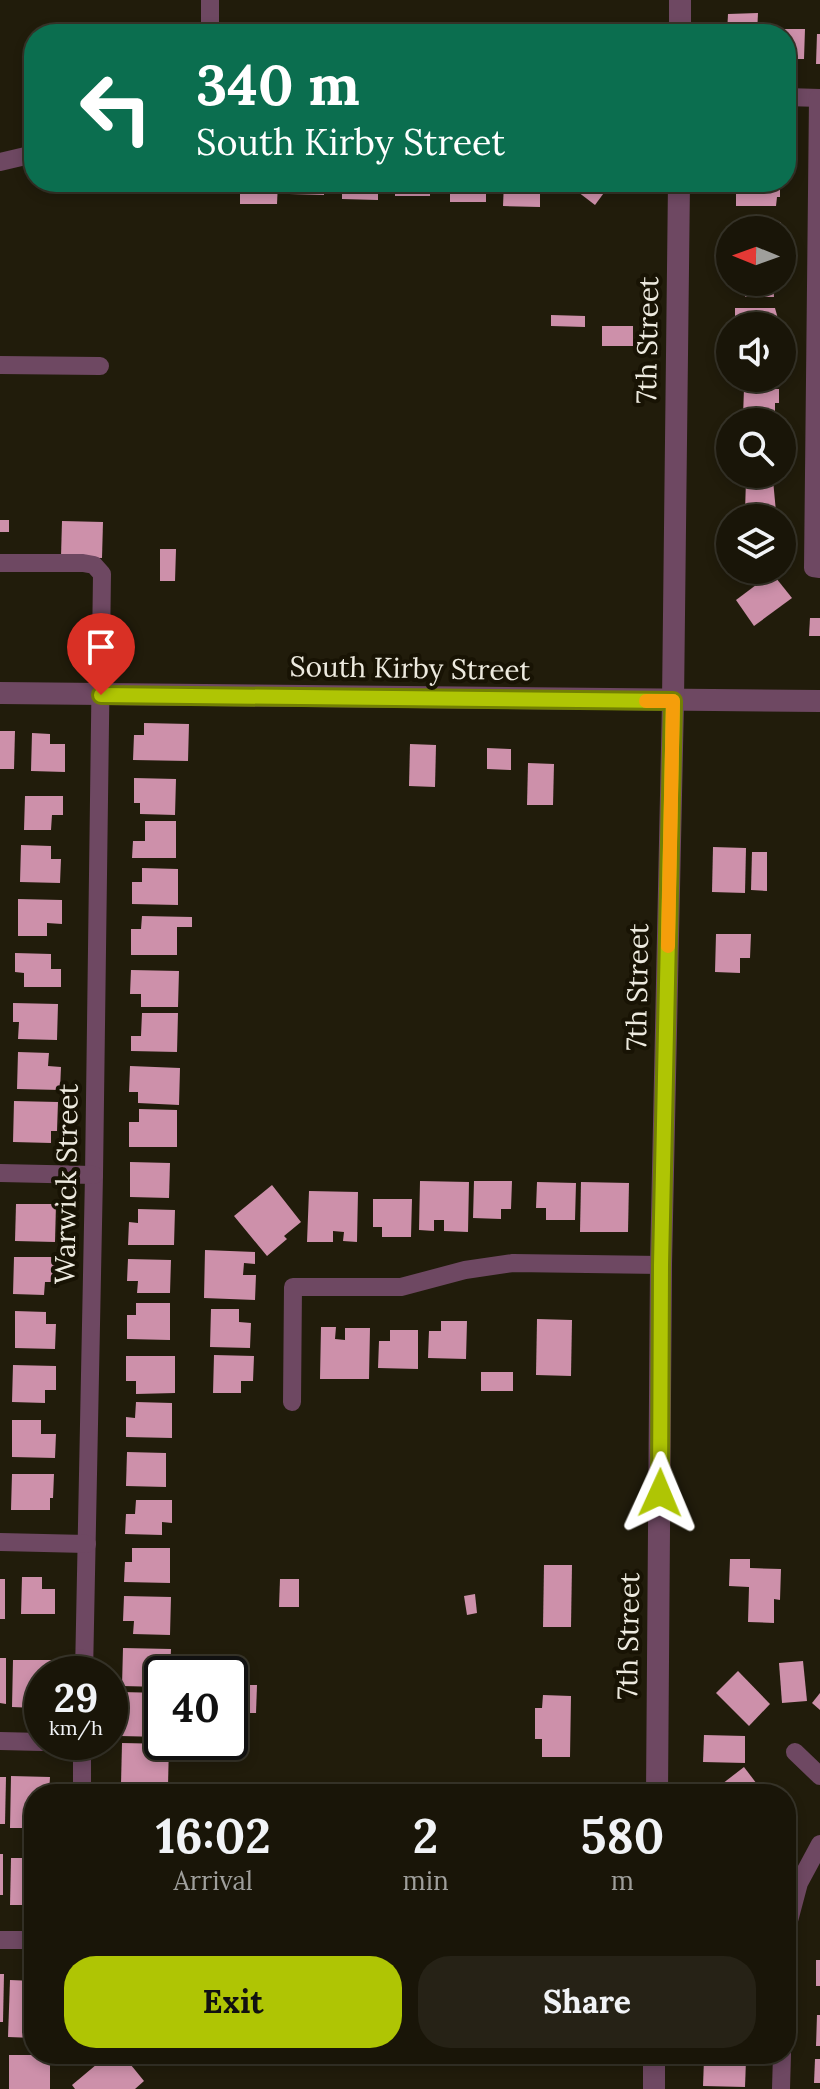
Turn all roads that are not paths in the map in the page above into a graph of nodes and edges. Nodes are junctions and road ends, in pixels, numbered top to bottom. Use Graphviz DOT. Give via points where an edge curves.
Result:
graph roads {
  1 [pos="210,0"];
  2 [pos="680,0"];
  3 [pos="210,24"];
  4 [pos="680,24"];
  5 [pos="796,97"];
  6 [pos="819,98"];
  7 [pos="24,156"];
  8 [pos="0,162"];
  9 [pos="679,192"];
  10 [pos="0,365"];
  11 [pos="100,366"];
  12 [pos="0,563"];
  13 [pos="816,568"];
  14 [pos="0,693"];
  15 [pos="101,695"];
  16 [pos="673,701"];
  17 [pos="820,701"];
  18 [pos="0,1173"];
  19 [pos="94,1175"];
  20 [pos="661,1265"];
  21 [pos="292,1402"];
  22 [pos="0,1542"];
  23 [pos="87,1544"];
  24 [pos="84,1656"];
  25 [pos="0,1741"];
  26 [pos="24,1742"];
  27 [pos="795,1752"];
  28 [pos="81,1760"];
  29 [pos="820,1776"];
  30 [pos="82,1784"];
  31 [pos="657,1784"];
  32 [pos="820,1844"];
  33 [pos="796,1894"];
  34 [pos="0,1940"];
  35 [pos="24,1940"];
  36 [pos="654,2064"];
  37 [pos="782,2064"];
  38 [pos="654,2089"];
  39 [pos="781,2089"];
  1 -- 3 [label="street"];
  2 -- 4 [label="street"];
  5 -- 6 [label="street"];
  6 -- 13 [label="street"];
  7 -- 8 [label="street"];
  9 -- 16 [label="street, 7th Street"];
  10 -- 11 [label="street"];
  12 -- 15 [label="street, Warwick Street" via="83,563 102,574"];
  14 -- 15 [label="street, South Kirby Street"];
  15 -- 16 [label="street, South Kirby Street"];
  15 -- 19 [label="street, Warwick Street"];
  16 -- 17 [label="street, South Kirby Street"];
  16 -- 20 [label="street, 7th Street"];
  18 -- 19 [label="street"];
  19 -- 23 [label="street, Warwick Street"];
  20 -- 21 [label="street" via="513,1263 401,1287 293,1287"];
  20 -- 31 [label="street, 7th Street"];
  22 -- 23 [label="street"];
  23 -- 24 [label="street, Warwick Street"];
  25 -- 26 [label="street"];
  27 -- 29 [label="street"];
  28 -- 30 [label="street"];
  32 -- 33 [label="street"];
  34 -- 35 [label="street"];
  36 -- 38 [label="street"];
  37 -- 39 [label="street"];
}
